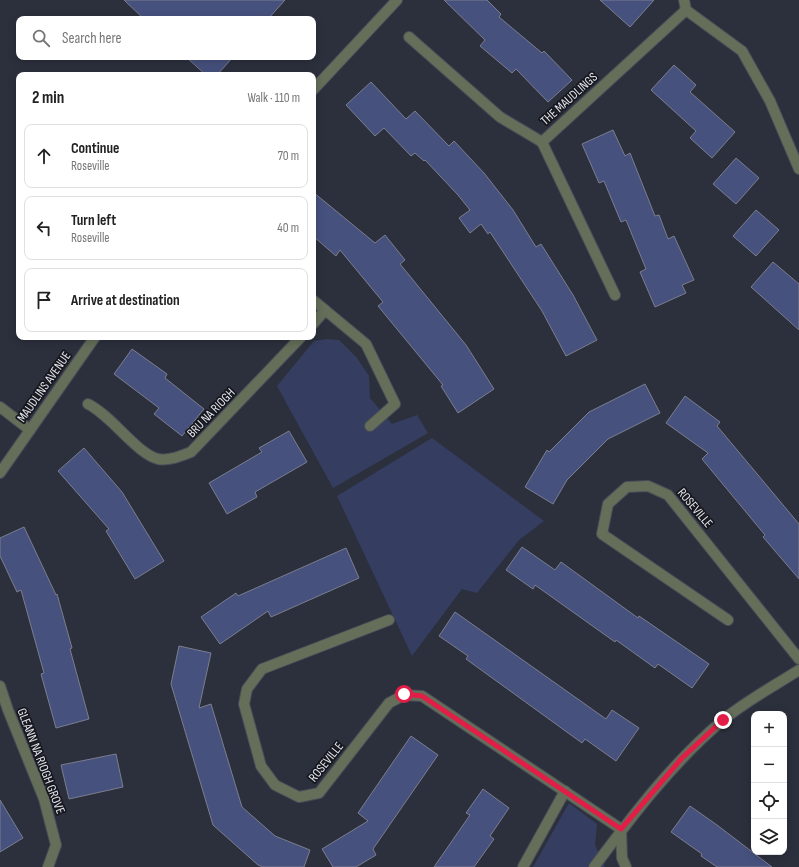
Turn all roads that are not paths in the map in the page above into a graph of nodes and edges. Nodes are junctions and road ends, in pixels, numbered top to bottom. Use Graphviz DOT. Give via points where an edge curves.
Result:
graph roads {
  1 [pos="397,0"];
  2 [pos="685,5"];
  3 [pos="409,37"];
  4 [pos="316,87"];
  5 [pos="542,142"];
  6 [pos="799,169"];
  7 [pos="614,295"];
  8 [pos="316,302"];
  9 [pos="325,310"];
  10 [pos="316,320"];
  11 [pos="93,340"];
  12 [pos="298,340"];
  13 [pos="88,404"];
  14 [pos="0,407"];
  15 [pos="370,426"];
  16 [pos="30,430"];
  17 [pos="0,472"];
  18 [pos="390,620"];
  19 [pos="728,620"];
  20 [pos="799,660"];
  21 [pos="799,670"];
  22 [pos="0,686"];
  23 [pos="565,791"];
  24 [pos="621,829"];
  25 [pos="48,867"];
  26 [pos="523,867"];
  27 [pos="594,867"];
  28 [pos="626,867"];
  1 -- 4 [label="street"];
  2 -- 5 [label="street, THE MAUDLINGS"];
  2 -- 6 [label="street, THE MAUDLINGS" via="742,52 770,101"];
  3 -- 5 [label="street" via="500,118"];
  5 -- 7 [label="street, THE MAUDLINGS"];
  8 -- 9 [label="street"];
  9 -- 10 [label="street"];
  9 -- 15 [label="street" via="366,344 395,404"];
  11 -- 16 [label="street, MAUDLINS AVENUE"];
  12 -- 13 [label="street, BRU NA RIOGH" via="191,452 174,458 158,459 142,450 101,410"];
  14 -- 16 [label="street"];
  16 -- 17 [label="street, MAUDLINS AVENUE"];
  18 -- 23 [label="street, ROSEVILLE" via="262,669 247,689 244,704 261,766 274,785 298,797 319,793 389,703 404,694 422,696"];
  19 -- 20 [label="street, ROSEVILLE" via="602,534 608,504 626,487 648,486 668,495"];
  21 -- 24 [label="street" via="723,720 682,758"];
  22 -- 25 [label="street, GLEANN NA RIOGH GROVE" via="44,798 56,845"];
  23 -- 24 [label="street, ROSEVILLE"];
  23 -- 26 [label="street"];
  24 -- 27 [label="street"];
  24 -- 28 [label="street" via="622,858"];
}
